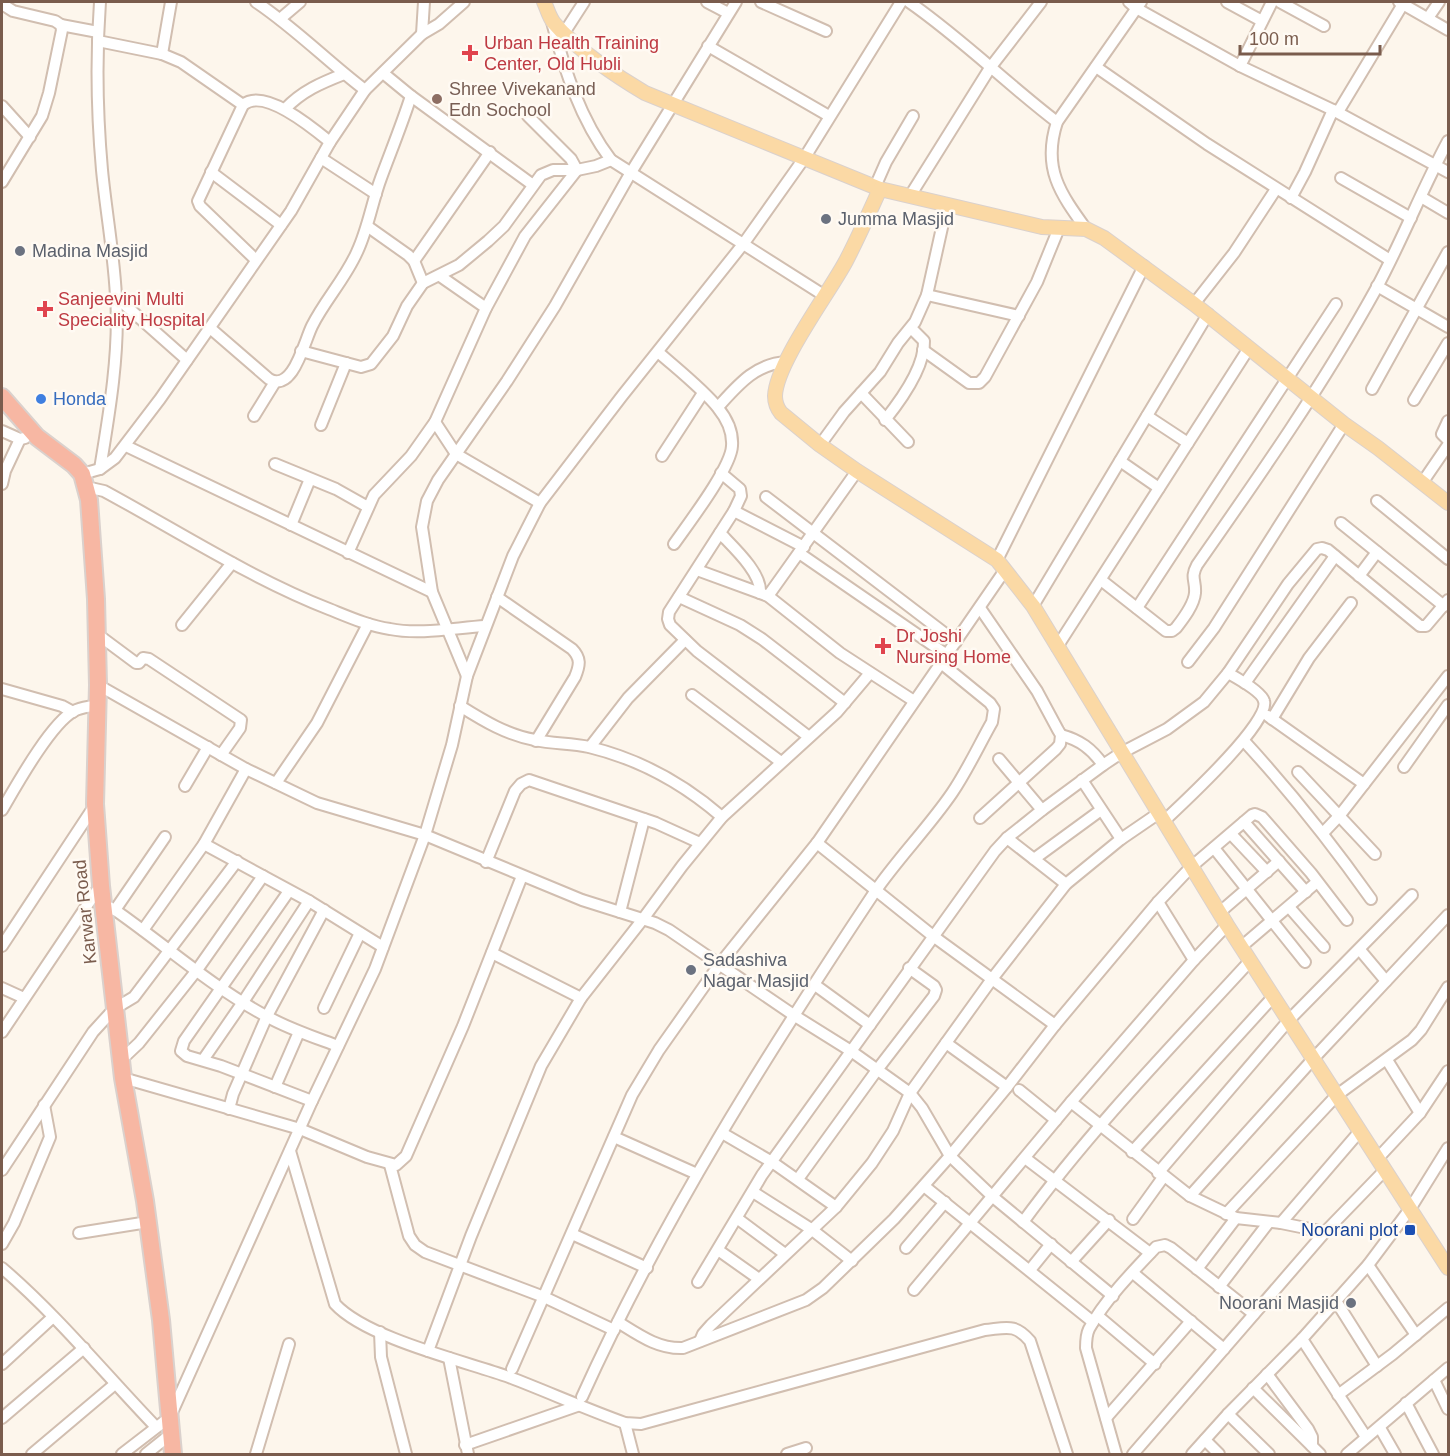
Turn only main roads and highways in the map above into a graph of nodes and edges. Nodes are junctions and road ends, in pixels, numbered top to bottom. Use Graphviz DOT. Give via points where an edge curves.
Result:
graph roads {
  1 [pos="544,2"];
  2 [pos="878,188"];
  3 [pos="2,397"];
  4 [pos="1449,503"];
  5 [pos="1449,1268"];
  6 [pos="173,1455"];
  1 -- 2 [label="main road" via="552,21 564,33 645,93"];
  2 -- 4 [label="main road" via="1042,227 1086,229 1104,238 1208,314"];
  2 -- 5 [label="main road" via="846,261 786,362 775,396 776,406 820,445 1001,565 1033,606 1227,925"];
  3 -- 6 [label="highway, Karwar Road" via="37,437 74,465 84,481 92,527 98,684 95,804 101,886 109,907 114,1009 161,1320 166,1426"];
}
